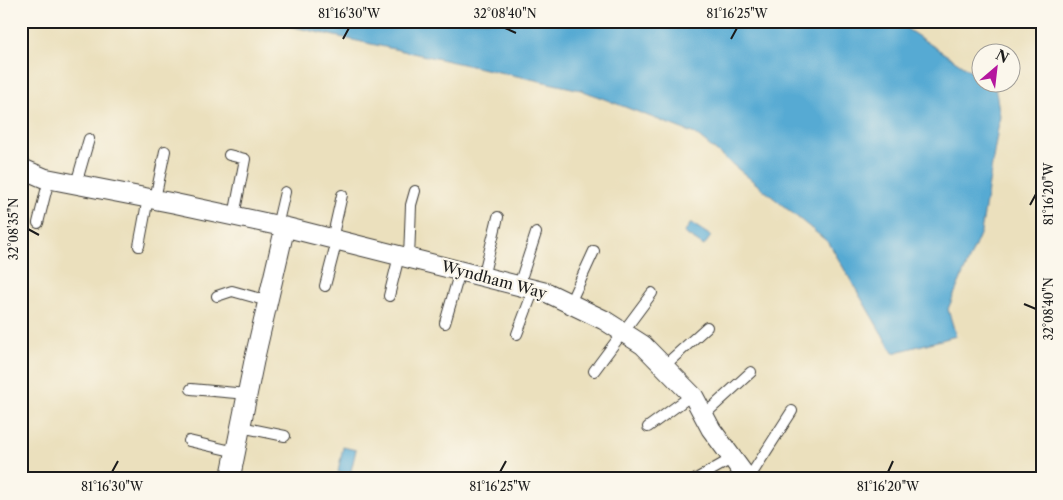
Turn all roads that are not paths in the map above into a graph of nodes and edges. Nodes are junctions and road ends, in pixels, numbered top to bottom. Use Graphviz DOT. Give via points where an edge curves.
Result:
graph roads {
  1 [pos="89,140"];
  2 [pos="165,151"];
  3 [pos="229,155"];
  4 [pos="21,168"];
  5 [pos="49,179"];
  6 [pos="76,184"];
  7 [pos="415,191"];
  8 [pos="285,192"];
  9 [pos="342,195"];
  10 [pos="152,198"];
  11 [pos="234,216"];
  12 [pos="498,216"];
  13 [pos="38,223"];
  14 [pos="281,227"];
  15 [pos="536,233"];
  16 [pos="334,240"];
  17 [pos="138,246"];
  18 [pos="594,250"];
  19 [pos="404,257"];
  20 [pos="460,271"];
  21 [pos="483,276"];
  22 [pos="325,286"];
  23 [pos="526,287"];
  24 [pos="652,293"];
  25 [pos="217,296"];
  26 [pos="389,296"];
  27 [pos="268,301"];
  28 [pos="570,303"];
  29 [pos="445,323"];
  30 [pos="708,327"];
  31 [pos="624,332"];
  32 [pos="517,334"];
  33 [pos="664,366"];
  34 [pos="594,371"];
  35 [pos="751,372"];
  36 [pos="191,389"];
  37 [pos="247,394"];
  38 [pos="692,395"];
  39 [pos="792,411"];
  40 [pos="704,415"];
  41 [pos="241,427"];
  42 [pos="648,427"];
  43 [pos="285,436"];
  44 [pos="189,441"];
  45 [pos="236,452"];
  46 [pos="732,458"];
  47 [pos="749,478"];
  48 [pos="230,479"];
  49 [pos="696,479"];
  1 -- 6 [label="lane"];
  2 -- 10 [label="lane"];
  3 -- 11 [label="lane" via="244,159"];
  4 -- 5 [label="street, Wyndham Way"];
  5 -- 6 [label="street, Wyndham Way"];
  5 -- 13 [label="lane"];
  6 -- 10 [label="street, Wyndham Way"];
  7 -- 19 [label="lane" via="410,205"];
  8 -- 14 [label="lane"];
  9 -- 16 [label="lane"];
  10 -- 11 [label="street, Wyndham Way"];
  10 -- 17 [label="lane"];
  11 -- 14 [label="street, Wyndham Way"];
  12 -- 21 [label="lane"];
  14 -- 16 [label="street, Wyndham Way"];
  14 -- 27 [label="street"];
  15 -- 23 [label="lane"];
  16 -- 19 [label="street, Wyndham Way"];
  16 -- 22 [label="lane"];
  18 -- 28 [label="lane"];
  19 -- 20 [label="street, Wyndham Way"];
  19 -- 26 [label="lane"];
  20 -- 21 [label="street, Wyndham Way"];
  20 -- 29 [label="lane"];
  21 -- 23 [label="street, Wyndham Way"];
  23 -- 28 [label="street, Wyndham Way"];
  23 -- 32 [label="lane"];
  24 -- 31 [label="lane"];
  25 -- 27 [label="lane" via="232,291"];
  27 -- 37 [label="street"];
  28 -- 31 [label="street, Wyndham Way"];
  30 -- 33 [label="lane"];
  31 -- 33 [label="street, Wyndham Way"];
  31 -- 34 [label="lane"];
  33 -- 38 [label="street, Wyndham Way"];
  35 -- 40 [label="lane"];
  36 -- 37 [label="lane"];
  37 -- 41 [label="street"];
  38 -- 40 [label="street, Wyndham Way"];
  38 -- 42 [label="lane"];
  39 -- 47 [label="lane"];
  40 -- 46 [label="street, Wyndham Way"];
  41 -- 43 [label="lane"];
  41 -- 45 [label="street"];
  44 -- 45 [label="lane"];
  45 -- 48 [label="street"];
  46 -- 47 [label="street, Wyndham Way"];
  46 -- 49 [label="lane"];
}
